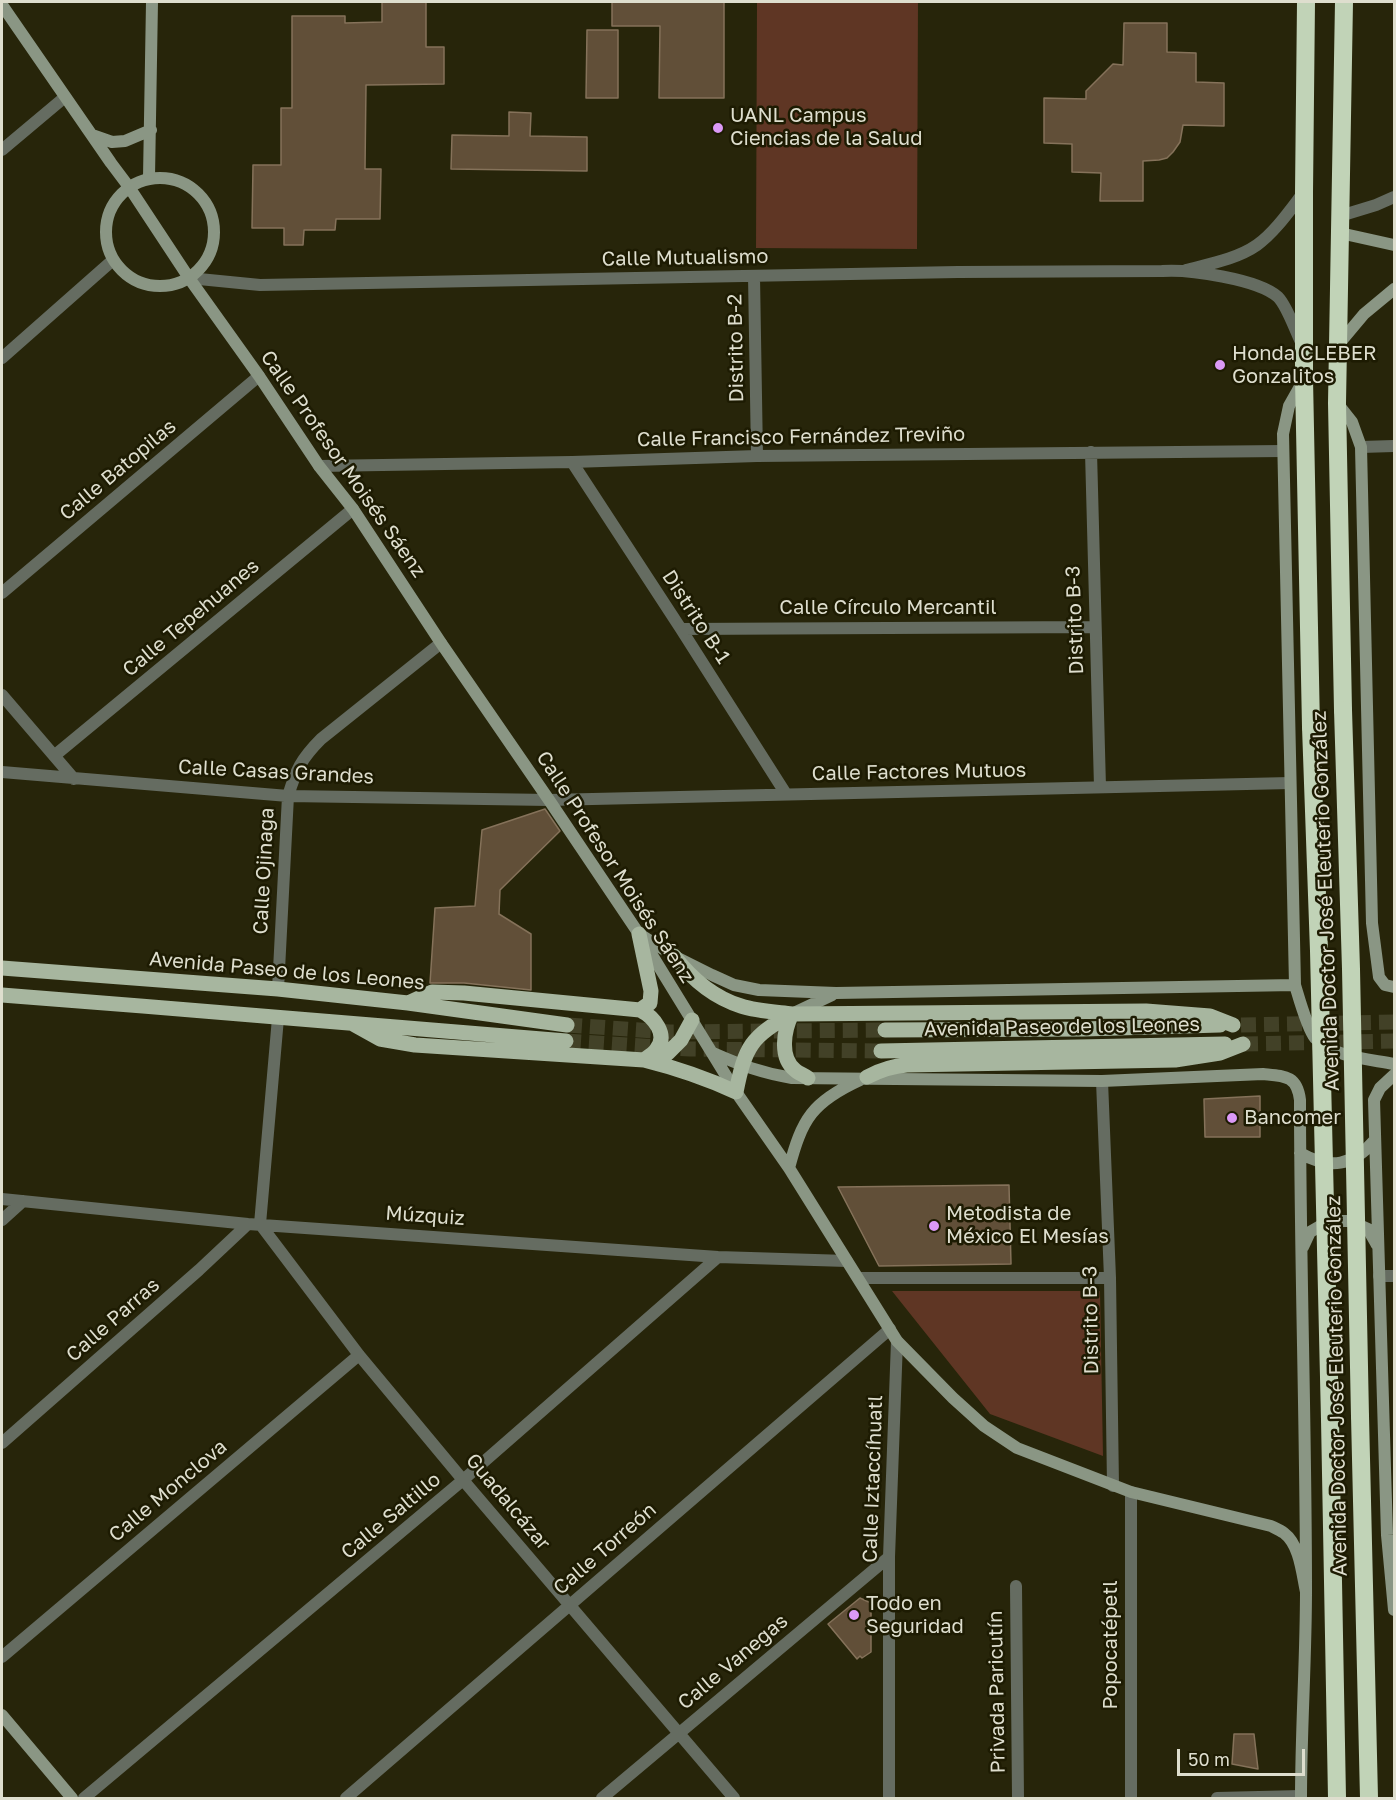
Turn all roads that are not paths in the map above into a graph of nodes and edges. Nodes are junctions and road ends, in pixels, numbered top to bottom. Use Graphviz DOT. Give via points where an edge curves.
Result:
graph roads {
  1 [pos="152,2"];
  2 [pos="1306,2"];
  3 [pos="1344,2"];
  4 [pos="2,5"];
  5 [pos="65,98"];
  6 [pos="151,130"];
  7 [pos="92,135"];
  8 [pos="2,150"];
  9 [pos="149,177"];
  10 [pos="129,187"];
  11 [pos="1304,192"];
  12 [pos="1395,197"];
  13 [pos="1340,224"];
  14 [pos="1395,245"];
  15 [pos="113,260"];
  16 [pos="1182,271"];
  17 [pos="754,276"];
  18 [pos="189,278"];
  19 [pos="1395,290"];
  20 [pos="1338,345"];
  21 [pos="1304,349"];
  22 [pos="2,358"];
  23 [pos="259,376"];
  24 [pos="1304,379"];
  25 [pos="1337,403"];
  26 [pos="1395,446"];
  27 [pos="1361,447"];
  28 [pos="1091,452"];
  29 [pos="1283,452"];
  30 [pos="756,456"];
  31 [pos="572,462"];
  32 [pos="319,466"];
  33 [pos="353,510"];
  34 [pos="2,593"];
  35 [pos="1095,627"];
  36 [pos="681,629"];
  37 [pos="441,643"];
  38 [pos="2,695"];
  39 [pos="54,756"];
  40 [pos="2,772"];
  41 [pos="74,779"];
  42 [pos="1290,783"];
  43 [pos="1100,787"];
  44 [pos="786,794"];
  45 [pos="288,796"];
  46 [pos="549,800"];
  47 [pos="639,934"];
  48 [pos="674,956"];
  49 [pos="2,968"];
  50 [pos="1295,985"];
  51 [pos="1395,987"];
  52 [pos="278,989"];
  53 [pos="836,993"];
  54 [pos="2,995"];
  55 [pos="408,1003"];
  56 [pos="640,1010"];
  57 [pos="792,1014"];
  58 [pos="278,1018"];
  59 [pos="692,1020"];
  60 [pos="349,1022"];
  61 [pos="885,1030"];
  62 [pos="881,1051"];
  63 [pos="712,1053"];
  64 [pos="644,1060"];
  65 [pos="1395,1064"];
  66 [pos="741,1066"];
  67 [pos="1395,1076"];
  68 [pos="867,1077"];
  69 [pos="808,1078"];
  70 [pos="1102,1081"];
  71 [pos="736,1092"];
  72 [pos="1375,1140"];
  73 [pos="1300,1153"];
  74 [pos="789,1168"];
  75 [pos="2,1199"];
  76 [pos="23,1201"];
  77 [pos="2,1220"];
  78 [pos="254,1224"];
  79 [pos="1379,1248"];
  80 [pos="1301,1250"];
  81 [pos="718,1257"];
  82 [pos="847,1261"];
  83 [pos="1379,1276"];
  84 [pos="1395,1276"];
  85 [pos="859,1278"];
  86 [pos="1110,1278"];
  87 [pos="893,1335"];
  88 [pos="359,1355"];
  89 [pos="2,1443"];
  90 [pos="463,1480"];
  91 [pos="1113,1486"];
  92 [pos="1131,1492"];
  93 [pos="1391,1535"];
  94 [pos="889,1557"];
  95 [pos="1016,1586"];
  96 [pos="1306,1592"];
  97 [pos="570,1605"];
  98 [pos="1395,1610"];
  99 [pos="2,1657"];
  100 [pos="2,1715"];
  101 [pos="678,1733"];
  102 [pos="1301,1797"];
  103 [pos="72,1798"];
  104 [pos="84,1798"];
  105 [pos="346,1798"];
  106 [pos="602,1798"];
  107 [pos="734,1798"];
  108 [pos="889,1798"];
  109 [pos="1018,1798"];
  110 [pos="1131,1798"];
  111 [pos="1217,1798"];
  112 [pos="1337,1798"];
  113 [pos="1369,1798"];
  1 -- 6 [label="street"];
  2 -- 11 [label="highway, Avenida Doctor José Eleuterio González"];
  3 -- 13 [label="highway, Avenida Doctor José Eleuterio González"];
  4 -- 5 [label="street, Calle Profesor Moisés Sáenz"];
  5 -- 7 [label="street, Calle Profesor Moisés Sáenz"];
  5 -- 8 [label="street"];
  6 -- 7 [label="street" via="125,141 112,142"];
  6 -- 9 [label="street"];
  7 -- 10 [label="street, Calle Profesor Moisés Sáenz"];
  9 -- 10 [label="street"];
  9 -- 18 [label="street" via="188,185 209,207 215,237 211,252"];
  10 -- 15 [label="street" via="109,212 107,244"];
  10 -- 18 [label="street, Calle Profesor Moisés Sáenz"];
  11 -- 16 [label="street, Calle Mutualismo" via="1256,246"];
  11 -- 21 [label="highway, Avenida Doctor José Eleuterio González"];
  12 -- 13 [label="street"];
  13 -- 14 [label="street"];
  13 -- 20 [label="highway, Avenida Doctor José Eleuterio González"];
  15 -- 18 [label="street" via="134,280 147,285 176,284"];
  15 -- 22 [label="street"];
  16 -- 17 [label="street, Calle Mutualismo"];
  16 -- 21 [label="street, Calle Mutualismo" via="1248,282 1270,292 1280,299"];
  17 -- 18 [label="street, Calle Mutualismo" via="260,285"];
  17 -- 30 [label="street, Distrito B-2"];
  18 -- 23 [label="street, Calle Profesor Moisés Sáenz"];
  19 -- 20 [label="street" via="1364,314"];
  20 -- 25 [label="highway, Avenida Doctor José Eleuterio González"];
  21 -- 24 [label="highway, Avenida Doctor José Eleuterio González"];
  23 -- 32 [label="street, Calle Profesor Moisés Sáenz"];
  23 -- 34 [label="street, Calle Batopilas"];
  24 -- 29 [label="street" via="1289,406"];
  24 -- 112 [label="highway, Avenida Doctor José Eleuterio González, bridge"];
  25 -- 27 [label="street" via="1352,422"];
  25 -- 113 [label="highway, Avenida Doctor José Eleuterio González, bridge"];
  26 -- 27 [label="street"];
  27 -- 51 [label="street" via="1372,914 1379,977 1385,985"];
  28 -- 29 [label="street, Calle Francisco Fernández Treviño"];
  28 -- 30 [label="street, Calle Francisco Fernández Treviño"];
  28 -- 35 [label="street, Distrito B-3"];
  29 -- 42 [label="street"];
  30 -- 31 [label="street, Calle Francisco Fernández Treviño"];
  31 -- 32 [label="street, Calle Francisco Fernández Treviño"];
  31 -- 36 [label="street, Distrito B-1"];
  32 -- 33 [label="street, Calle Profesor Moisés Sáenz"];
  33 -- 37 [label="street, Calle Profesor Moisés Sáenz"];
  33 -- 39 [label="street, Calle Tepehuanes"];
  35 -- 36 [label="street, Calle Círculo Mercantil"];
  35 -- 43 [label="street, Distrito B-3"];
  36 -- 44 [label="street, Distrito B-1"];
  37 -- 45 [label="street, Calle Ojinaga" via="321,739 306,754"];
  37 -- 46 [label="street, Calle Profesor Moisés Sáenz"];
  38 -- 39 [label="street"];
  39 -- 41 [label="street"];
  40 -- 41 [label="street, Calle Casas Grandes"];
  41 -- 45 [label="street, Calle Casas Grandes"];
  42 -- 43 [label="street, Calle Factores Mutuos"];
  42 -- 50 [label="street"];
  43 -- 44 [label="street, Calle Factores Mutuos"];
  44 -- 46 [label="street, Calle Factores Mutuos"];
  45 -- 46 [label="street, Calle Casas Grandes"];
  45 -- 52 [label="street, Calle Ojinaga"];
  46 -- 47 [label="street, Calle Profesor Moisés Sáenz"];
  47 -- 48 [label="street"];
  47 -- 56 [label="main road" via="651,991 650,1003"];
  47 -- 59 [label="street, Calle Profesor Moisés Sáenz"];
  48 -- 53 [label="street" via="734,985 759,990"];
  48 -- 57 [label="main road" via="689,975 712,993 741,1006"];
  49 -- 52 [label="main road, Avenida Paseo de los Leones"];
  50 -- 53 [label="street"];
  50 -- 65 [label="street" via="1314,1037 1335,1051"];
  52 -- 55 [label="main road, Avenida Paseo de los Leones"];
  53 -- 57 [label="street"];
  54 -- 58 [label="main road, Avenida Paseo de los Leones"];
  55 -- 56 [label="main road" via="432,992"];
  55 -- 60 [label="main road, Avenida Paseo de los Leones" via="567,1033"];
  56 -- 64 [label="main road" via="655,1019 661,1038 657,1049"];
  57 -- 61 [label="main road, Avenida Paseo de los Leones" via="1146,1011 1210,1016 1237,1025"];
  57 -- 66 [label="main road" via="755,1039"];
  57 -- 69 [label="main road" via="784,1045 786,1055 793,1069"];
  58 -- 60 [label="main road, Avenida Paseo de los Leones"];
  58 -- 78 [label="street"];
  59 -- 63 [label="street, Calle Profesor Moisés Sáenz"];
  59 -- 64 [label="main road" via="668,1053"];
  60 -- 64 [label="main road" via="380,1039 415,1045"];
  62 -- 68 [label="main road, Avenida Paseo de los Leones" via="1243,1044 1220,1053 1175,1060 907,1065 879,1070"];
  63 -- 66 [label="street"];
  63 -- 71 [label="street, Calle Profesor Moisés Sáenz"];
  64 -- 71 [label="main road" via="708,1078"];
  66 -- 69 [label="street" via="765,1074"];
  66 -- 71 [label="main road"];
  67 -- 72 [label="street" via="1380,1088 1374,1101"];
  68 -- 69 [label="street"];
  68 -- 70 [label="street"];
  68 -- 74 [label="street" via="842,1088 809,1115"];
  70 -- 73 [label="street" via="1282,1076 1299,1088"];
  70 -- 86 [label="street, Distrito B-3"];
  71 -- 74 [label="street, Calle Profesor Moisés Sáenz"];
  72 -- 73 [label="street" via="1365,1152 1334,1164"];
  72 -- 79 [label="street"];
  73 -- 80 [label="street"];
  74 -- 82 [label="street, Calle Profesor Moisés Sáenz"];
  75 -- 76 [label="street, Múzquiz"];
  76 -- 77 [label="street"];
  76 -- 78 [label="street, Múzquiz"];
  78 -- 81 [label="street, Múzquiz"];
  78 -- 88 [label="street, Guadalcázar"];
  78 -- 89 [label="street, Calle Parras"];
  79 -- 80 [label="street" via="1368,1229 1350,1221 1329,1221 1310,1232"];
  79 -- 83 [label="street"];
  80 -- 96 [label="street"];
  81 -- 82 [label="street, Múzquiz"];
  81 -- 90 [label="street, Calle Saltillo"];
  82 -- 85 [label="street, Calle Profesor Moisés Sáenz"];
  83 -- 84 [label="street"];
  83 -- 93 [label="street"];
  85 -- 86 [label="street"];
  85 -- 87 [label="street, Calle Profesor Moisés Sáenz"];
  86 -- 91 [label="street, Distrito B-3"];
  87 -- 91 [label="street, Calle Profesor Moisés Sáenz" via="984,1426 1017,1448"];
  87 -- 94 [label="street, Calle Iztaccíhuatl"];
  87 -- 97 [label="street, Calle Torreón"];
  88 -- 90 [label="street, Guadalcázar"];
  88 -- 99 [label="street, Calle Monclova"];
  90 -- 97 [label="street, Guadalcázar"];
  90 -- 104 [label="street, Calle Saltillo"];
  91 -- 92 [label="street, Calle Profesor Moisés Sáenz"];
  92 -- 96 [label="street, Calle Profesor Moisés Sáenz" via="1271,1526 1284,1533 1298,1557"];
  92 -- 110 [label="street, Popocatépetl"];
  93 -- 98 [label="street"];
  94 -- 101 [label="street, Calle Vanegas"];
  94 -- 108 [label="street, Calle Iztaccíhuatl"];
  95 -- 109 [label="street, Privada Paricutín"];
  96 -- 102 [label="street"];
  97 -- 101 [label="street, Guadalcázar"];
  97 -- 105 [label="street, Calle Torreón"];
  100 -- 103 [label="street"];
  101 -- 106 [label="street, Calle Vanegas"];
  101 -- 107 [label="street, Guadalcázar"];
  102 -- 111 [label="street"];
}
